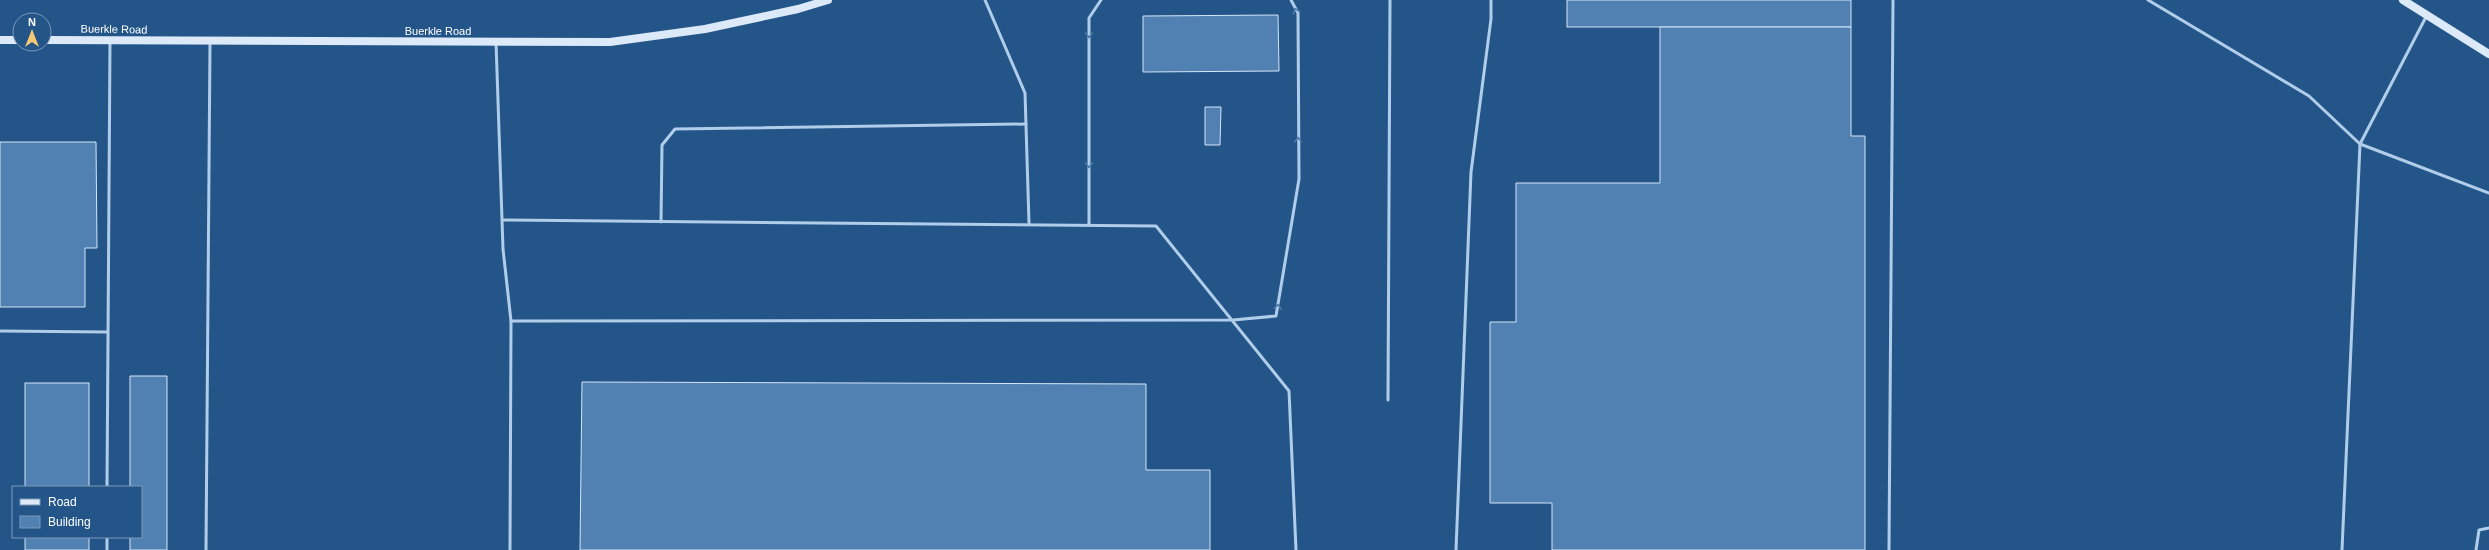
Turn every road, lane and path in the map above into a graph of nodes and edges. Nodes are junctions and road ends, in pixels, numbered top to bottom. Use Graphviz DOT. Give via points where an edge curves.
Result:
graph roads {
  1 [pos="828,0"];
  2 [pos="985,0"];
  3 [pos="1101,0"];
  4 [pos="1291,0"];
  5 [pos="1390,0"];
  6 [pos="1491,0"];
  7 [pos="1893,0"];
  8 [pos="2148,0"];
  9 [pos="2403,0"];
  10 [pos="2427,15"];
  11 [pos="0,40"];
  12 [pos="12,40"];
  13 [pos="52,40"];
  14 [pos="110,40"];
  15 [pos="210,42"];
  16 [pos="496,42"];
  17 [pos="2489,54"];
  18 [pos="1026,124"];
  19 [pos="2360,144"];
  20 [pos="2489,193"];
  21 [pos="502,220"];
  22 [pos="661,222"];
  23 [pos="1029,223"];
  24 [pos="1090,224"];
  25 [pos="1232,320"];
  26 [pos="511,321"];
  27 [pos="0,331"];
  28 [pos="107,332"];
  29 [pos="1388,400"];
  30 [pos="107,486"];
  31 [pos="2489,528"];
  32 [pos="107,538"];
  33 [pos="107,550"];
  34 [pos="206,550"];
  35 [pos="510,550"];
  36 [pos="1296,550"];
  37 [pos="1456,550"];
  38 [pos="1889,550"];
  39 [pos="2342,550"];
  40 [pos="2476,550"];
  1 -- 16 [label="street, Buerkle Road" via="705,29 610,42"];
  2 -- 18 [label="lane" via="1025,93"];
  3 -- 24 [label="lane, one-way" via="1089,18"];
  25 -- 4 [label="lane, one-way" via="1276,316 1298,179 1298,13"];
  5 -- 29 [label="lane"];
  6 -- 37 [label="lane" via="1491,19 1471,172"];
  7 -- 38 [label="lane"];
  8 -- 19 [label="lane" via="2308,96"];
  9 -- 10 [label="street"];
  10 -- 17 [label="street"];
  10 -- 19 [label="lane"];
  11 -- 12 [label="street"];
  13 -- 14 [label="street, Buerkle Road"];
  14 -- 15 [label="street, Buerkle Road"];
  14 -- 28 [label="lane"];
  15 -- 16 [label="street, Buerkle Road"];
  15 -- 34 [label="lane"];
  16 -- 21 [label="lane"];
  18 -- 22 [label="lane" via="675,129 662,145"];
  18 -- 23 [label="lane"];
  19 -- 20 [label="lane"];
  19 -- 39 [label="lane"];
  21 -- 22 [label="lane"];
  21 -- 26 [label="lane" via="502,249"];
  22 -- 23 [label="lane"];
  23 -- 24 [label="lane"];
  24 -- 25 [label="lane" via="1156,226"];
  25 -- 26 [label="lane"];
  25 -- 36 [label="lane" via="1289,391"];
  26 -- 35 [label="lane"];
  27 -- 28 [label="lane"];
  28 -- 30 [label="lane"];
  31 -- 40 [label="lane" via="2479,530"];
  32 -- 33 [label="lane"];
}
